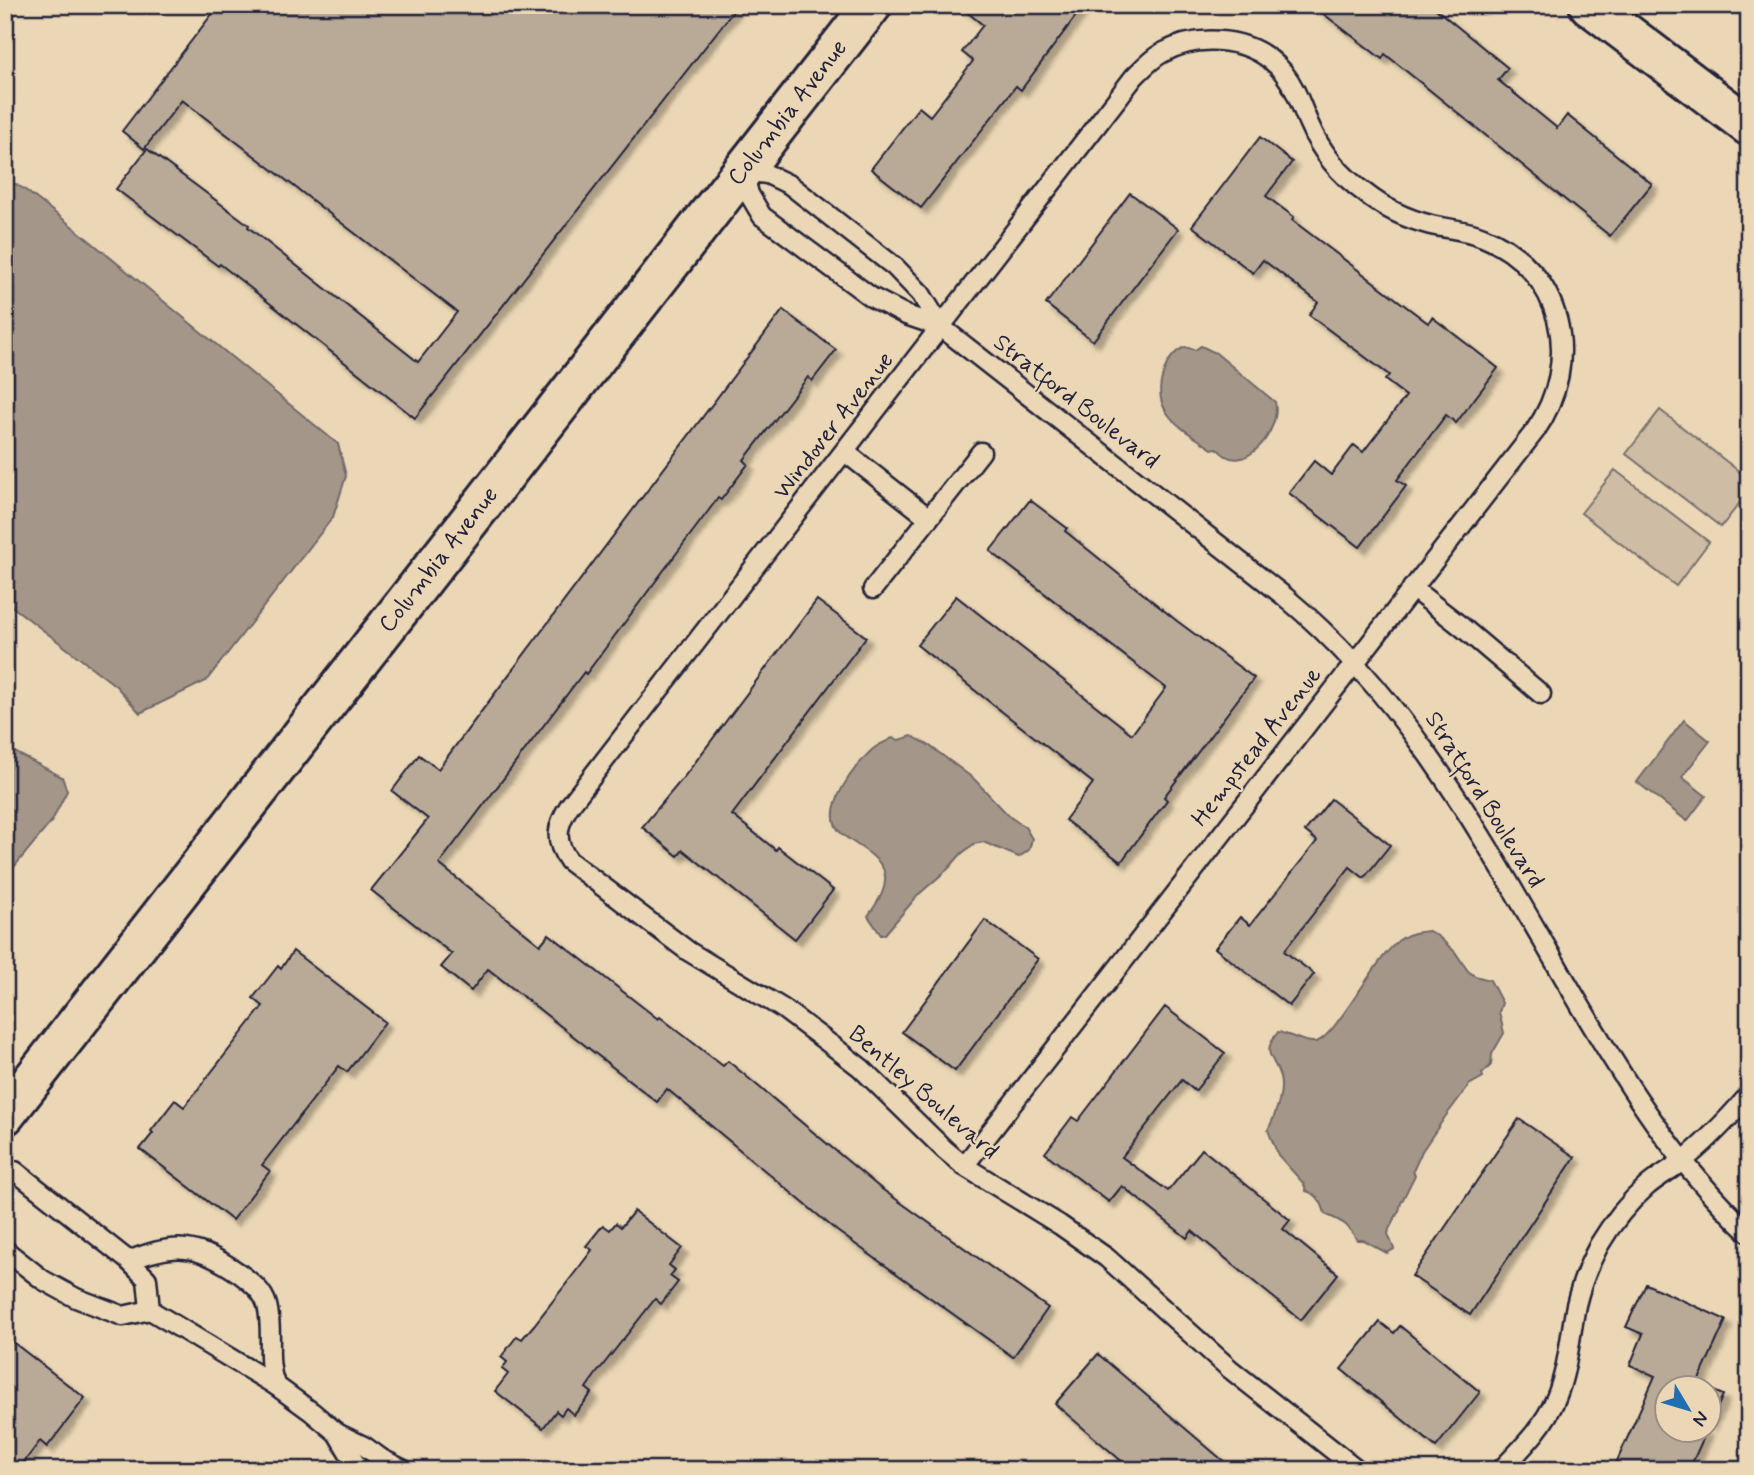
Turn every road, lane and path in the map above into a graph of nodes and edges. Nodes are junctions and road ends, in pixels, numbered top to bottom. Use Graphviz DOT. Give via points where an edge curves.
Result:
graph roads {
  1 [pos="872,5"];
  2 [pos="1589,5"];
  3 [pos="1160,54"];
  4 [pos="1745,116"];
  5 [pos="743,171"];
  6 [pos="941,327"];
  7 [pos="845,452"];
  8 [pos="981,452"];
  9 [pos="929,518"];
  10 [pos="1412,588"];
  11 [pos="873,589"];
  12 [pos="1355,662"];
  13 [pos="1541,694"];
  14 [pos="557,835"];
  15 [pos="1749,1095"];
  16 [pos="5,1115"];
  17 [pos="1682,1162"];
  18 [pos="964,1166"];
  19 [pos="5,1168"];
  20 [pos="1749,1233"];
  21 [pos="5,1250"];
  22 [pos="130,1261"];
  23 [pos="150,1310"];
  24 [pos="275,1385"];
  25 [pos="337,1433"];
  26 [pos="359,1470"];
  27 [pos="404,1470"];
  28 [pos="1358,1470"];
  29 [pos="1501,1470"];
  1 -- 5 [label="street, Columbia Avenue"];
  2 -- 4 [label="street"];
  3 -- 6 [label="lane, Windover Avenue" via="1134,77"];
  3 -- 10 [label="lane, Hempstead Avenue" via="1212,40 1249,48 1267,59 1293,86 1322,149 1351,183 1400,215 1481,236 1517,256 1549,298 1562,347 1559,379 1546,416"];
  5 -- 6 [label="lane, Stratford Boulevard" via="766,174 789,185 895,267 921,294"];
  5 -- 6 [label="lane, Stratford Boulevard" via="762,216 871,298"];
  5 -- 16 [label="street, Columbia Avenue"];
  6 -- 7 [label="lane, Windover Avenue"];
  6 -- 12 [label="lane, Stratford Boulevard" via="1310,617"];
  7 -- 9 [label="lane"];
  7 -- 14 [label="lane, Windover Avenue" via="570,805"];
  8 -- 9 [label="lane"];
  9 -- 11 [label="lane"];
  10 -- 12 [label="lane, Hempstead Avenue"];
  10 -- 13 [label="lane"];
  12 -- 17 [label="lane, Stratford Boulevard" via="1449,783 1620,1073"];
  12 -- 18 [label="lane, Hempstead Avenue"];
  14 -- 18 [label="lane, Bentley Boulevard" via="569,861 688,951 834,1046"];
  15 -- 17 [label="lane"];
  17 -- 20 [label="lane, Stratford Boulevard"];
  17 -- 29 [label="lane" via="1634,1198 1600,1243 1577,1303 1556,1397 1546,1418"];
  18 -- 28 [label="lane, Bentley Boulevard" via="1107,1258 1230,1370"];
  19 -- 22 [label="lane" via="15,1171"];
  21 -- 23 [label="lane" via="43,1280 76,1298 123,1316"];
  22 -- 23 [label="lane" via="147,1279"];
  22 -- 24 [label="lane" via="166,1249 189,1248 222,1262 258,1288 270,1319 269,1361"];
  23 -- 24 [label="lane"];
  24 -- 25 [label="lane"];
  25 -- 26 [label="lane"];
  25 -- 27 [label="lane"];
}
